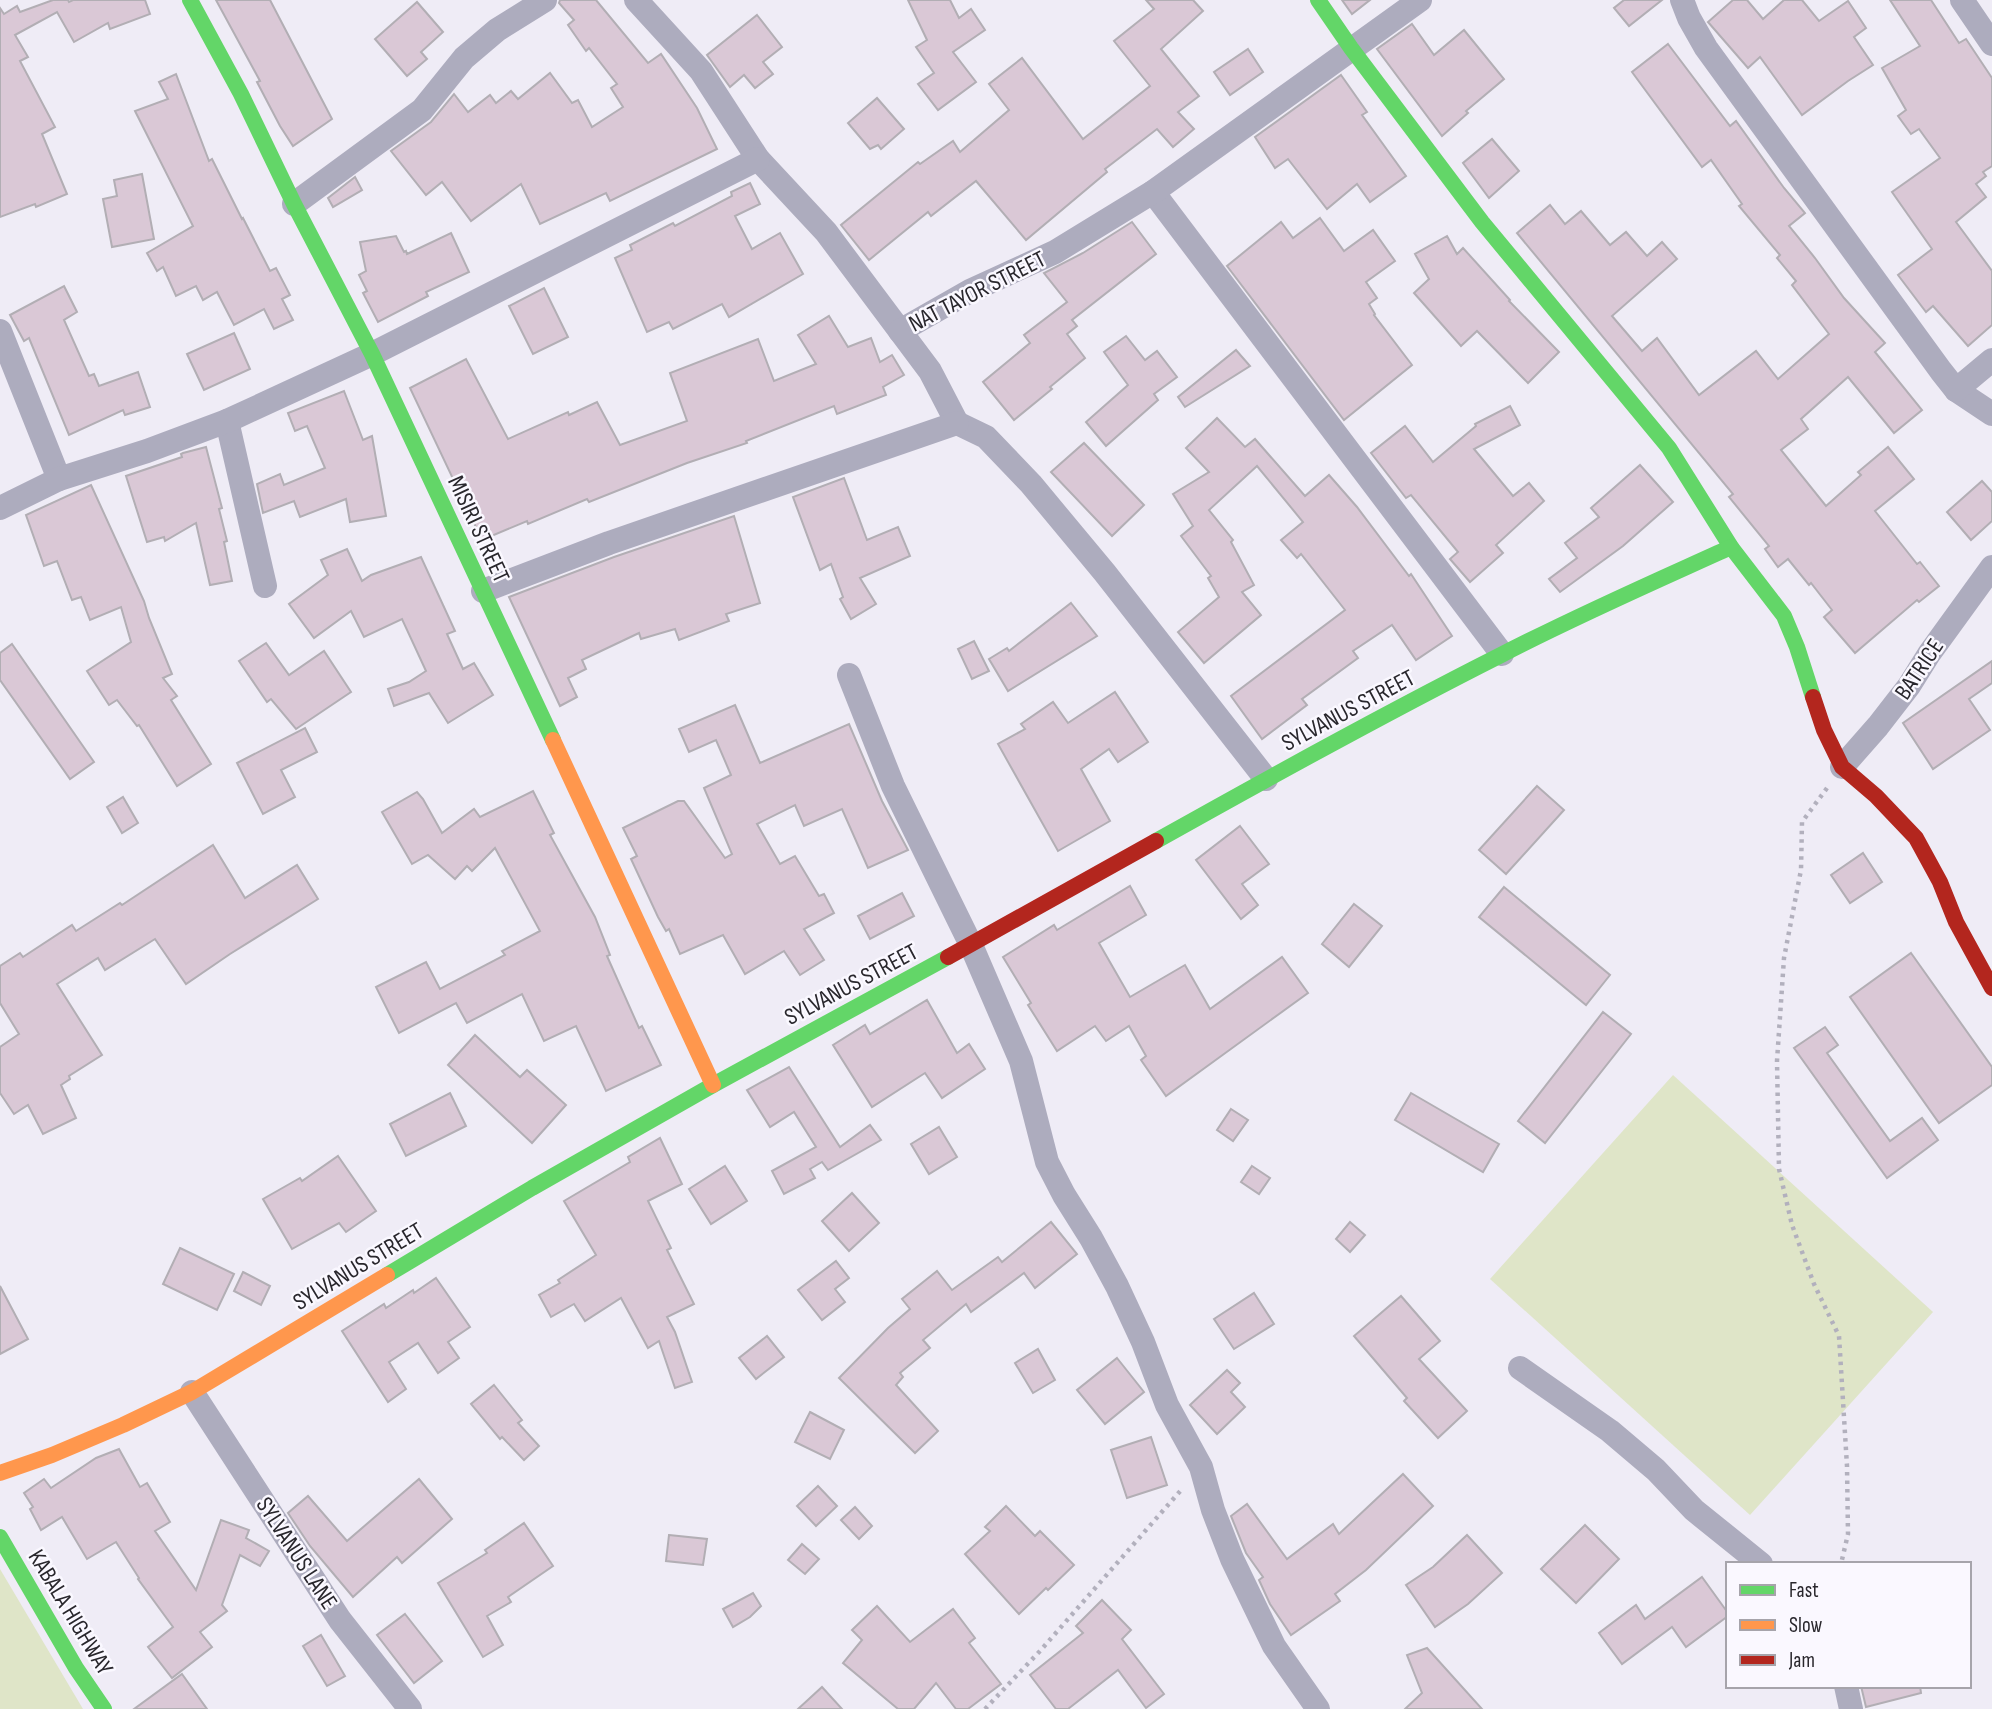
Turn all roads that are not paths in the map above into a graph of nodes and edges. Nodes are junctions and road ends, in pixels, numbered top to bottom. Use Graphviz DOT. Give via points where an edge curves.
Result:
graph roads {
  1 [pos="190,0"];
  2 [pos="545,0"];
  3 [pos="636,0"];
  4 [pos="1318,0"];
  5 [pos="1420,0"];
  6 [pos="1682,0"];
  7 [pos="1962,0"];
  8 [pos="1992,44"];
  9 [pos="1351,48"];
  10 [pos="758,159"];
  11 [pos="1153,192"];
  12 [pos="294,204"];
  13 [pos="0,331"];
  14 [pos="900,331"];
  15 [pos="372,354"];
  16 [pos="1992,360"];
  17 [pos="1956,390"];
  18 [pos="1992,414"];
  19 [pos="227,421"];
  20 [pos="957,423"];
  21 [pos="59,479"];
  22 [pos="0,508"];
  23 [pos="1731,547"];
  24 [pos="1992,567"];
  25 [pos="265,586"];
  26 [pos="483,591"];
  27 [pos="1502,654"];
  28 [pos="849,675"];
  29 [pos="1842,767"];
  30 [pos="1266,779"];
  31 [pos="971,945"];
  32 [pos="1990,982"];
  33 [pos="713,1085"];
  34 [pos="1520,1368"];
  35 [pos="192,1392"];
  36 [pos="0,1473"];
  37 [pos="0,1537"];
  38 [pos="1759,1562"];
  39 [pos="1846,1688"];
  40 [pos="104,1709"];
  41 [pos="410,1709"];
  42 [pos="1318,1709"];
  43 [pos="1851,1709"];
  1 -- 12 [label="street, MISIRI STREET"];
  2 -- 12 [label="street" via="497,30 464,58 422,110"];
  3 -- 10 [label="street" via="701,71"];
  4 -- 9 [label="street"];
  5 -- 9 [label="street, NAT TAYOR STREET"];
  6 -- 17 [label="street" via="1706,48"];
  7 -- 8 [label="street"];
  9 -- 11 [label="street, NAT TAYOR STREET"];
  9 -- 23 [label="street" via="1482,222 1669,448"];
  10 -- 14 [label="street" via="827,232"];
  10 -- 15 [label="street"];
  11 -- 14 [label="street, NAT TAYOR STREET" via="1055,252 970,290"];
  11 -- 27 [label="street"];
  12 -- 15 [label="street, MISIRI STREET"];
  13 -- 21 [label="street"];
  14 -- 20 [label="street, NAT TAYOR STREET" via="930,371"];
  15 -- 19 [label="street"];
  15 -- 26 [label="street, MISIRI STREET"];
  16 -- 17 [label="street"];
  17 -- 18 [label="street"];
  19 -- 21 [label="street"];
  19 -- 25 [label="street"];
  20 -- 26 [label="street"];
  20 -- 30 [label="street" via="986,438 1031,484"];
  21 -- 22 [label="street"];
  23 -- 27 [label="street, SYLVANUS STREET"];
  23 -- 29 [label="street" via="1784,616 1824,730"];
  24 -- 29 [label="street, BATRICE" via="1909,686"];
  26 -- 33 [label="street, MISIRI STREET"];
  27 -- 30 [label="street, SYLVANUS STREET"];
  28 -- 31 [label="street" via="893,786"];
  29 -- 32 [label="street" via="1916,838"];
  30 -- 31 [label="street, SYLVANUS STREET"];
  31 -- 33 [label="street, SYLVANUS STREET"];
  31 -- 42 [label="street" via="1021,1061 1047,1162 1117,1286 1167,1405 1201,1467 1232,1559 1273,1646"];
  33 -- 35 [label="street, SYLVANUS STREET"];
  34 -- 38 [label="street" via="1610,1431 1694,1510"];
  35 -- 36 [label="street, SYLVANUS STREET" via="52,1455"];
  35 -- 41 [label="street, SYLVANUS LANE" via="340,1620"];
  37 -- 40 [label="street, KABALA HIGHWAY"];
  39 -- 43 [label="street"];
}
